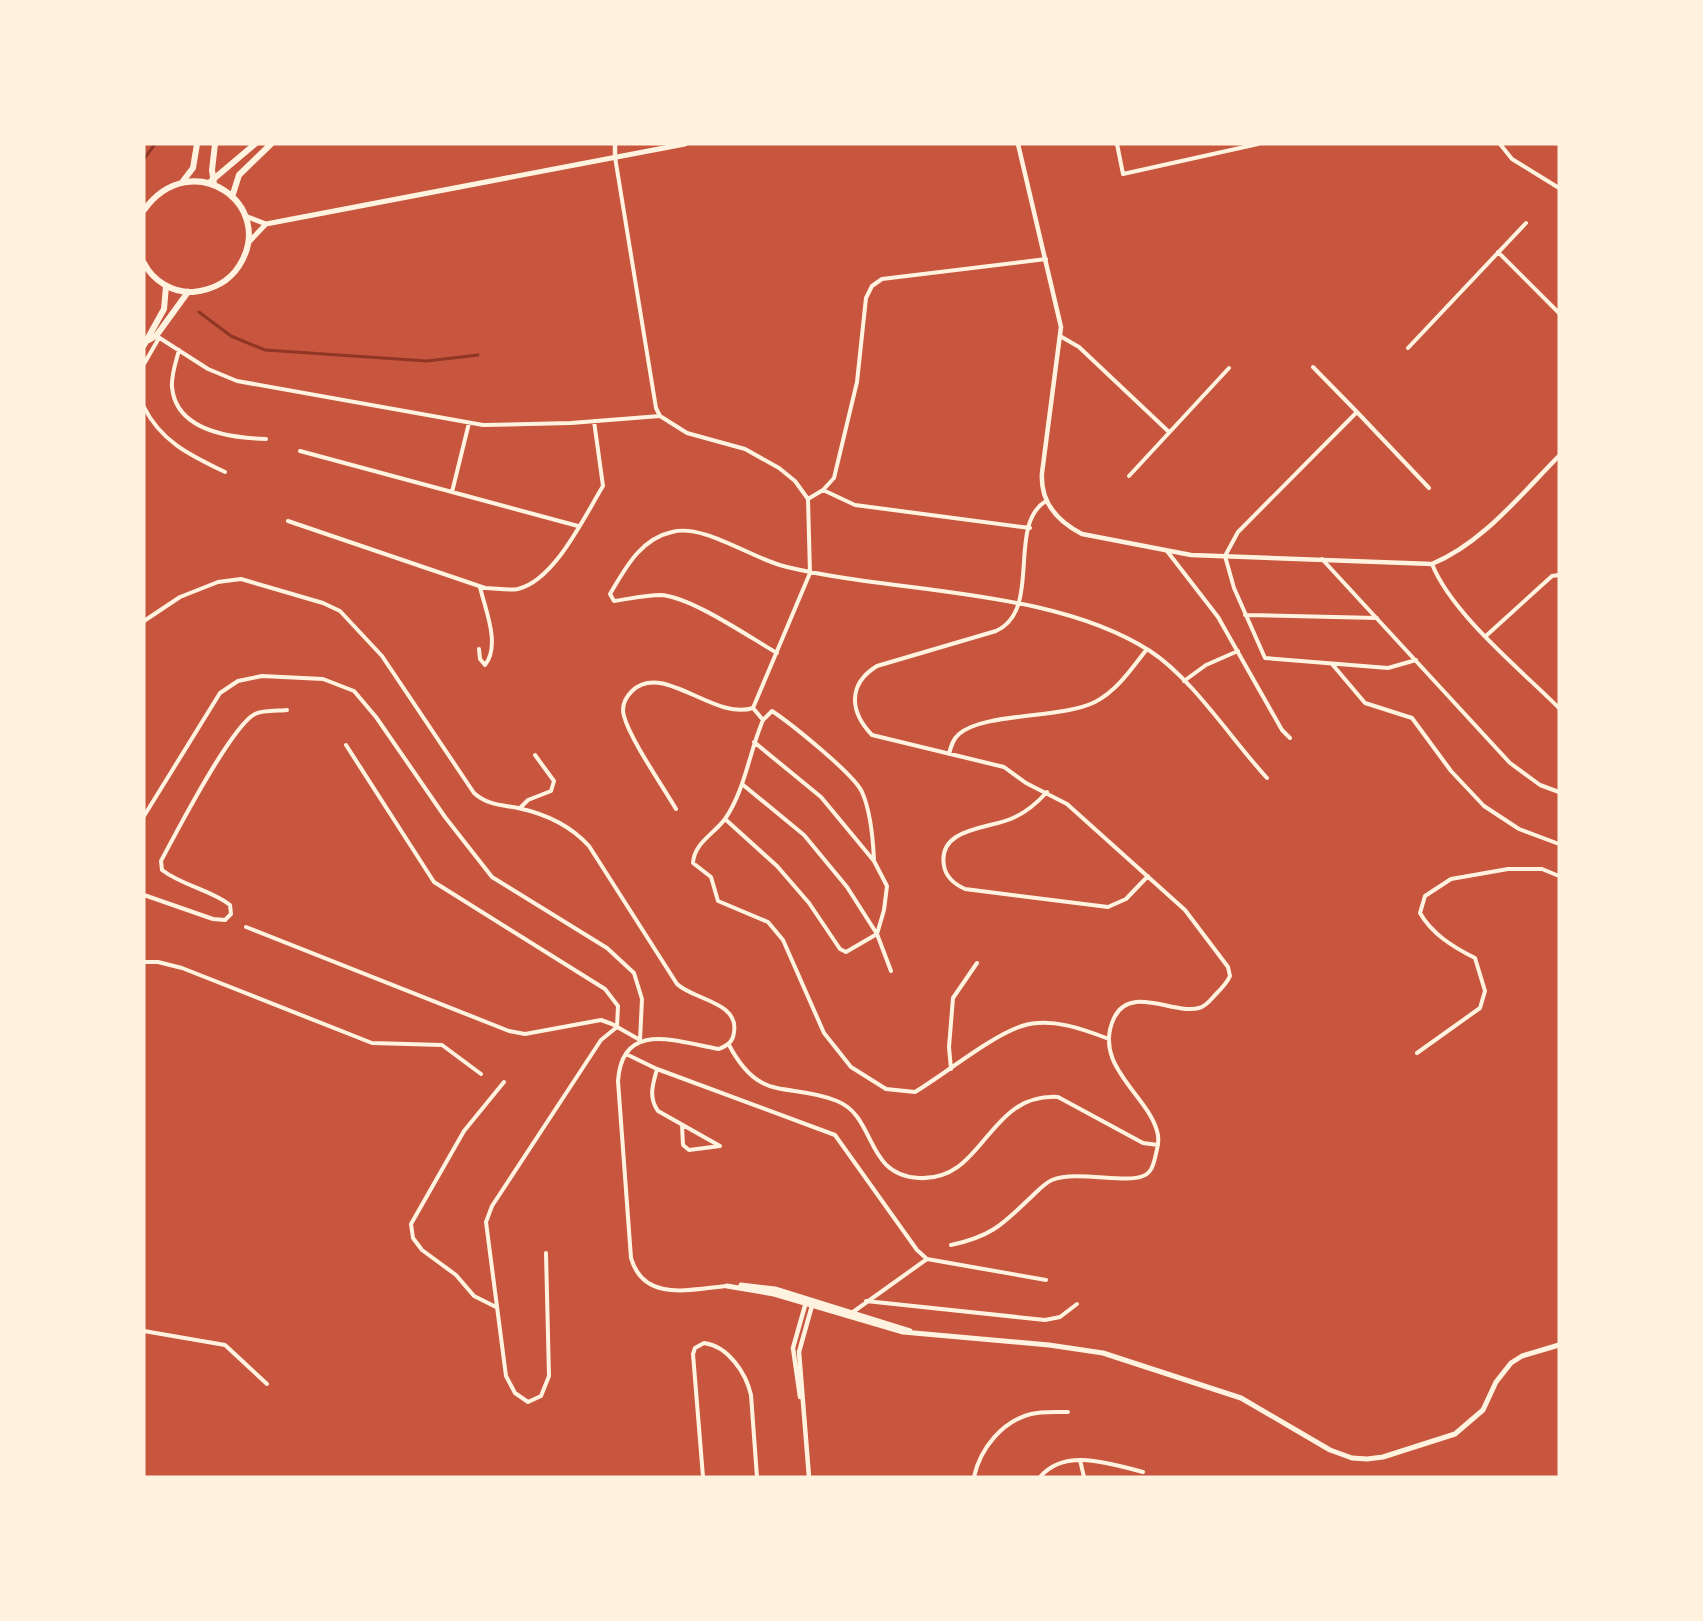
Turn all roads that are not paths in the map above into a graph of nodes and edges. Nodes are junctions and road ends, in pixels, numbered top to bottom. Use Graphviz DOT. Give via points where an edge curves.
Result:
graph roads {
  1 [pos="197,144"];
  2 [pos="215,144"];
  3 [pos="255,144"];
  4 [pos="272,144"];
  5 [pos="615,144"];
  6 [pos="685,144"];
  7 [pos="1018,144"];
  8 [pos="1117,144"];
  9 [pos="1258,144"];
  10 [pos="1500,144"];
  11 [pos="615,157"];
  12 [pos="183,182"];
  13 [pos="212,182"];
  14 [pos="1559,188"];
  15 [pos="232,197"];
  16 [pos="144,210"];
  17 [pos="245,216"];
  18 [pos="1526,223"];
  19 [pos="266,224"];
  20 [pos="249,242"];
  21 [pos="1498,252"];
  22 [pos="1046,259"];
  23 [pos="145,267"];
  24 [pos="166,286"];
  25 [pos="188,292"];
  26 [pos="1559,314"];
  27 [pos="150,332"];
  28 [pos="1060,336"];
  29 [pos="158,337"];
  30 [pos="146,343"];
  31 [pos="1408,348"];
  32 [pos="179,350"];
  33 [pos="144,364"];
  34 [pos="1313,367"];
  35 [pos="1228,368"];
  36 [pos="144,407"];
  37 [pos="1357,412"];
  38 [pos="660,416"];
  39 [pos="594,421"];
  40 [pos="469,423"];
  41 [pos="1169,432"];
  42 [pos="266,439"];
  43 [pos="300,451"];
  44 [pos="1559,456"];
  45 [pos="225,472"];
  46 [pos="1129,476"];
  47 [pos="1429,488"];
  48 [pos="823,490"];
  49 [pos="452,492"];
  50 [pos="808,499"];
  51 [pos="1046,501"];
  52 [pos="288,521"];
  53 [pos="578,526"];
  54 [pos="1030,528"];
  55 [pos="1167,551"];
  56 [pos="1225,556"];
  57 [pos="1323,559"];
  58 [pos="1432,564"];
  59 [pos="810,573"];
  60 [pos="1559,575"];
  61 [pos="480,586"];
  62 [pos="1018,605"];
  63 [pos="1245,615"];
  64 [pos="1377,618"];
  65 [pos="144,621"];
  66 [pos="1486,635"];
  67 [pos="479,649"];
  68 [pos="1147,649"];
  69 [pos="1238,651"];
  70 [pos="777,653"];
  71 [pos="1416,660"];
  72 [pos="1331,663"];
  73 [pos="1184,681"];
  74 [pos="1558,706"];
  75 [pos="753,708"];
  76 [pos="287,710"];
  77 [pos="763,720"];
  78 [pos="1290,738"];
  79 [pos="754,742"];
  80 [pos="346,745"];
  81 [pos="949,754"];
  82 [pos="535,755"];
  83 [pos="1267,778"];
  84 [pos="742,783"];
  85 [pos="1047,792"];
  86 [pos="1559,792"];
  87 [pos="520,808"];
  88 [pos="676,808"];
  89 [pos="144,816"];
  90 [pos="725,819"];
  91 [pos="1559,844"];
  92 [pos="874,861"];
  93 [pos="1148,876"];
  94 [pos="1559,876"];
  95 [pos="144,895"];
  96 [pos="246,927"];
  97 [pos="876,934"];
  98 [pos="144,962"];
  99 [pos="977,963"];
  100 [pos="891,970"];
  101 [pos="617,1027"];
  102 [pos="1109,1039"];
  103 [pos="640,1040"];
  104 [pos="729,1045"];
  105 [pos="1417,1053"];
  106 [pos="626,1054"];
  107 [pos="657,1069"];
  108 [pos="952,1070"];
  109 [pos="481,1074"];
  110 [pos="504,1082"];
  111 [pos="682,1125"];
  112 [pos="1158,1145"];
  113 [pos="951,1245"];
  114 [pos="546,1253"];
  115 [pos="927,1259"];
  116 [pos="1046,1280"];
  117 [pos="727,1286"];
  118 [pos="866,1301"];
  119 [pos="809,1302"];
  120 [pos="1077,1304"];
  121 [pos="496,1306"];
  122 [pos="853,1312"];
  123 [pos="144,1331"];
  124 [pos="915,1334"];
  125 [pos="1559,1345"];
  126 [pos="267,1384"];
  127 [pos="1068,1412"];
  128 [pos="1080,1460"];
  129 [pos="1143,1472"];
  130 [pos="703,1477"];
  131 [pos="757,1477"];
  132 [pos="808,1477"];
  133 [pos="974,1477"];
  134 [pos="1040,1477"];
  135 [pos="1084,1477"];
  1 -- 12 [label="main road" via="192,168"];
  2 -- 13 [label="main road"];
  3 -- 13 [label="main road"];
  4 -- 15 [label="main road" via="239,175"];
  5 -- 11 [label="street"];
  6 -- 11 [label="main road"];
  7 -- 22 [label="street"];
  8 -- 9 [label="street" via="1124,174"];
  10 -- 14 [label="street" via="1512,159"];
  11 -- 19 [label="main road"];
  11 -- 38 [label="street" via="638,310"];
  12 -- 13 [label="main road"];
  12 -- 16 [label="main road" via="166,187"];
  13 -- 15 [label="main road"];
  15 -- 17 [label="main road"];
  17 -- 19 [label="main road"];
  17 -- 20 [label="main road"];
  18 -- 21 [label="street"];
  19 -- 20 [label="main road"];
  20 -- 25 [label="main road" via="235,273 222,284 206,291"];
  21 -- 26 [label="street"];
  21 -- 31 [label="street"];
  22 -- 28 [label="street" via="1060,319"];
  22 -- 48 [label="street" via="882,279 872,286 866,298 857,382 840,458 834,478"];
  23 -- 24 [label="main road"];
  24 -- 25 [label="main road"];
  24 -- 27 [label="main road" via="164,309"];
  25 -- 29 [label="main road"];
  27 -- 29 [label="street"];
  27 -- 30 [label="main road"];
  28 -- 41 [label="street" via="1079,347"];
  28 -- 51 [label="street" via="1042,473"];
  29 -- 30 [label="main road"];
  29 -- 32 [label="street"];
  29 -- 33 [label="street"];
  32 -- 40 [label="street" via="208,369 237,381"];
  32 -- 42 [label="street" via="172,386 177,405 189,420 222,434"];
  34 -- 37 [label="street"];
  35 -- 41 [label="street"];
  36 -- 45 [label="street" via="166,438 184,453"];
  37 -- 47 [label="street"];
  37 -- 56 [label="street" via="1238,532"];
  38 -- 39 [label="street"];
  38 -- 50 [label="street" via="687,433 745,449 795,481"];
  39 -- 40 [label="street"];
  39 -- 53 [label="street" via="603,486"];
  40 -- 49 [label="street"];
  41 -- 46 [label="street"];
  43 -- 49 [label="street"];
  44 -- 58 [label="street" via="1486,529"];
  48 -- 50 [label="street"];
  48 -- 54 [label="street" via="855,505"];
  49 -- 53 [label="street"];
  50 -- 59 [label="street"];
  51 -- 54 [label="street" via="1035,511"];
  51 -- 55 [label="street" via="1060,521 1082,534"];
  52 -- 61 [label="street"];
  53 -- 61 [label="street" via="552,566 536,580 517,589"];
  54 -- 62 [label="street"];
  55 -- 56 [label="street"];
  55 -- 69 [label="street" via="1218,617"];
  56 -- 57 [label="street"];
  56 -- 63 [label="street"];
  57 -- 58 [label="street"];
  57 -- 64 [label="street"];
  58 -- 66 [label="street" via="1440,584"];
  59 -- 62 [label="street"];
  59 -- 70 [label="street"];
  59 -- 70 [label="street" via="772,564 690,530 672,531 654,539 631,559 610,594 614,601 661,595 676,599"];
  60 -- 66 [label="street" via="1552,576"];
  61 -- 67 [label="street" via="492,638 485,665"];
  62 -- 68 [label="street" via="1074,616"];
  62 -- 81 [label="street" via="1013,618 1002,628 878,666 864,674 855,690 862,725 872,735"];
  63 -- 64 [label="street"];
  63 -- 72 [label="street" via="1265,658"];
  64 -- 71 [label="street"];
  65 -- 87 [label="street" via="180,597 218,582 241,579 340,611 382,656 474,793 490,803"];
  66 -- 74 [label="street"];
  68 -- 73 [label="street"];
  68 -- 81 [label="street" via="1115,688 1094,703 966,730 954,740"];
  69 -- 73 [label="street" via="1206,664"];
  69 -- 78 [label="street"];
  70 -- 75 [label="street"];
  71 -- 72 [label="street" via="1388,668"];
  71 -- 86 [label="street" via="1509,763 1540,785"];
  72 -- 91 [label="street" via="1365,703 1412,718 1450,771 1484,806 1519,830"];
  73 -- 83 [label="street"];
  75 -- 77 [label="street"];
  75 -- 88 [label="street" via="724,708 660,681 639,685 625,698 623,714 630,730"];
  76 -- 95 [label="street" via="257,713 246,720 226,747 160,861 162,870 172,878 221,898 230,905 231,914 225,920 213,919"];
  77 -- 79 [label="street"];
  77 -- 92 [label="street" via="772,711 791,724 861,790 872,833"];
  79 -- 84 [label="street"];
  79 -- 92 [label="street" via="821,796"];
  80 -- 101 [label="street" via="434,882 610,993 620,1013"];
  81 -- 85 [label="street" via="1004,767"];
  82 -- 87 [label="street" via="554,781 551,791 528,800"];
  84 -- 90 [label="street"];
  84 -- 97 [label="street" via="804,835 847,887"];
  85 -- 93 [label="street" via="1067,804"];
  85 -- 93 [label="street" via="1011,819 953,838 943,863 952,882 964,889 1108,907 1126,899"];
  87 -- 104 [label="street" via="566,825 589,846 677,984 729,1012 735,1028"];
  89 -- 103 [label="street" via="220,693 238,681 262,676 323,679 354,691 492,877 607,948 634,973 641,990"];
  90 -- 97 [label="street" via="777,866 840,949 846,952"];
  90 -- 108 [label="street" via="697,848 693,863 711,877 718,901 768,922 783,940 824,1033 851,1067 886,1089 915,1092"];
  92 -- 97 [label="street" via="886,886"];
  93 -- 102 [label="street" via="1185,909 1228,967 1229,979 1207,1004 1198,1008 1147,1002 1125,1007 1114,1017"];
  94 -- 105 [label="street" via="1542,869 1508,869 1450,879 1425,896 1420,913 1427,925 1474,958 1485,991 1480,1008"];
  96 -- 101 [label="street" via="517,1034 594,1020"];
  97 -- 100 [label="street"];
  98 -- 109 [label="street" via="182,968 372,1043 442,1045"];
  99 -- 108 [label="street" via="953,998 949,1047"];
  101 -- 103 [label="street"];
  101 -- 121 [label="street" via="601,1040 492,1206 486,1222"];
  102 -- 108 [label="street" via="1053,1023 1023,1025"];
  102 -- 112 [label="street" via="1113,1059 1158,1132"];
  103 -- 104 [label="street" via="653,1038 719,1049"];
  103 -- 106 [label="street"];
  104 -- 112 [label="street" via="747,1072 760,1082 784,1091 831,1099 848,1107 881,1160 909,1177 933,1178 958,1168 1008,1113 1044,1096 1058,1097 1143,1143"];
  106 -- 107 [label="street"];
  106 -- 117 [label="street" via="618,1081 634,1266 644,1281 660,1290"];
  107 -- 111 [label="street" via="651,1090 653,1104"];
  107 -- 115 [label="street" via="835,1135"];
  110 -- 121 [label="street" via="464,1131 411,1224 413,1238 422,1250 456,1275 474,1296"];
  111 -- 111 [label="street" via="683,1145 689,1150 720,1146"];
  112 -- 113 [label="street" via="1153,1166 1145,1175 1054,1179 1003,1224 978,1239"];
  114 -- 121 [label="street" via="549,1376 536,1401 521,1400 509,1385"];
  115 -- 116 [label="street"];
  115 -- 118 [label="street"];
  117 -- 119 [label="main road" via="762,1286"];
  118 -- 120 [label="street" via="1046,1320 1060,1317"];
  118 -- 122 [label="street"];
  119 -- 122 [label="main road"];
  119 -- 124 [label="main road"];
  119 -- 132 [label="street" via="793,1348"];
  122 -- 124 [label="main road"];
  123 -- 126 [label="street" via="225,1345"];
  124 -- 125 [label="main road" via="1103,1353 1241,1398 1330,1450 1367,1459 1455,1434 1483,1410 1496,1382 1511,1363"];
  127 -- 133 [label="street" via="1031,1414 999,1431"];
  128 -- 129 [label="street"];
  128 -- 134 [label="street" via="1058,1463"];
  128 -- 135 [label="street"];
  130 -- 131 [label="street" via="693,1354 698,1346 707,1343 724,1351 748,1382"];
}
